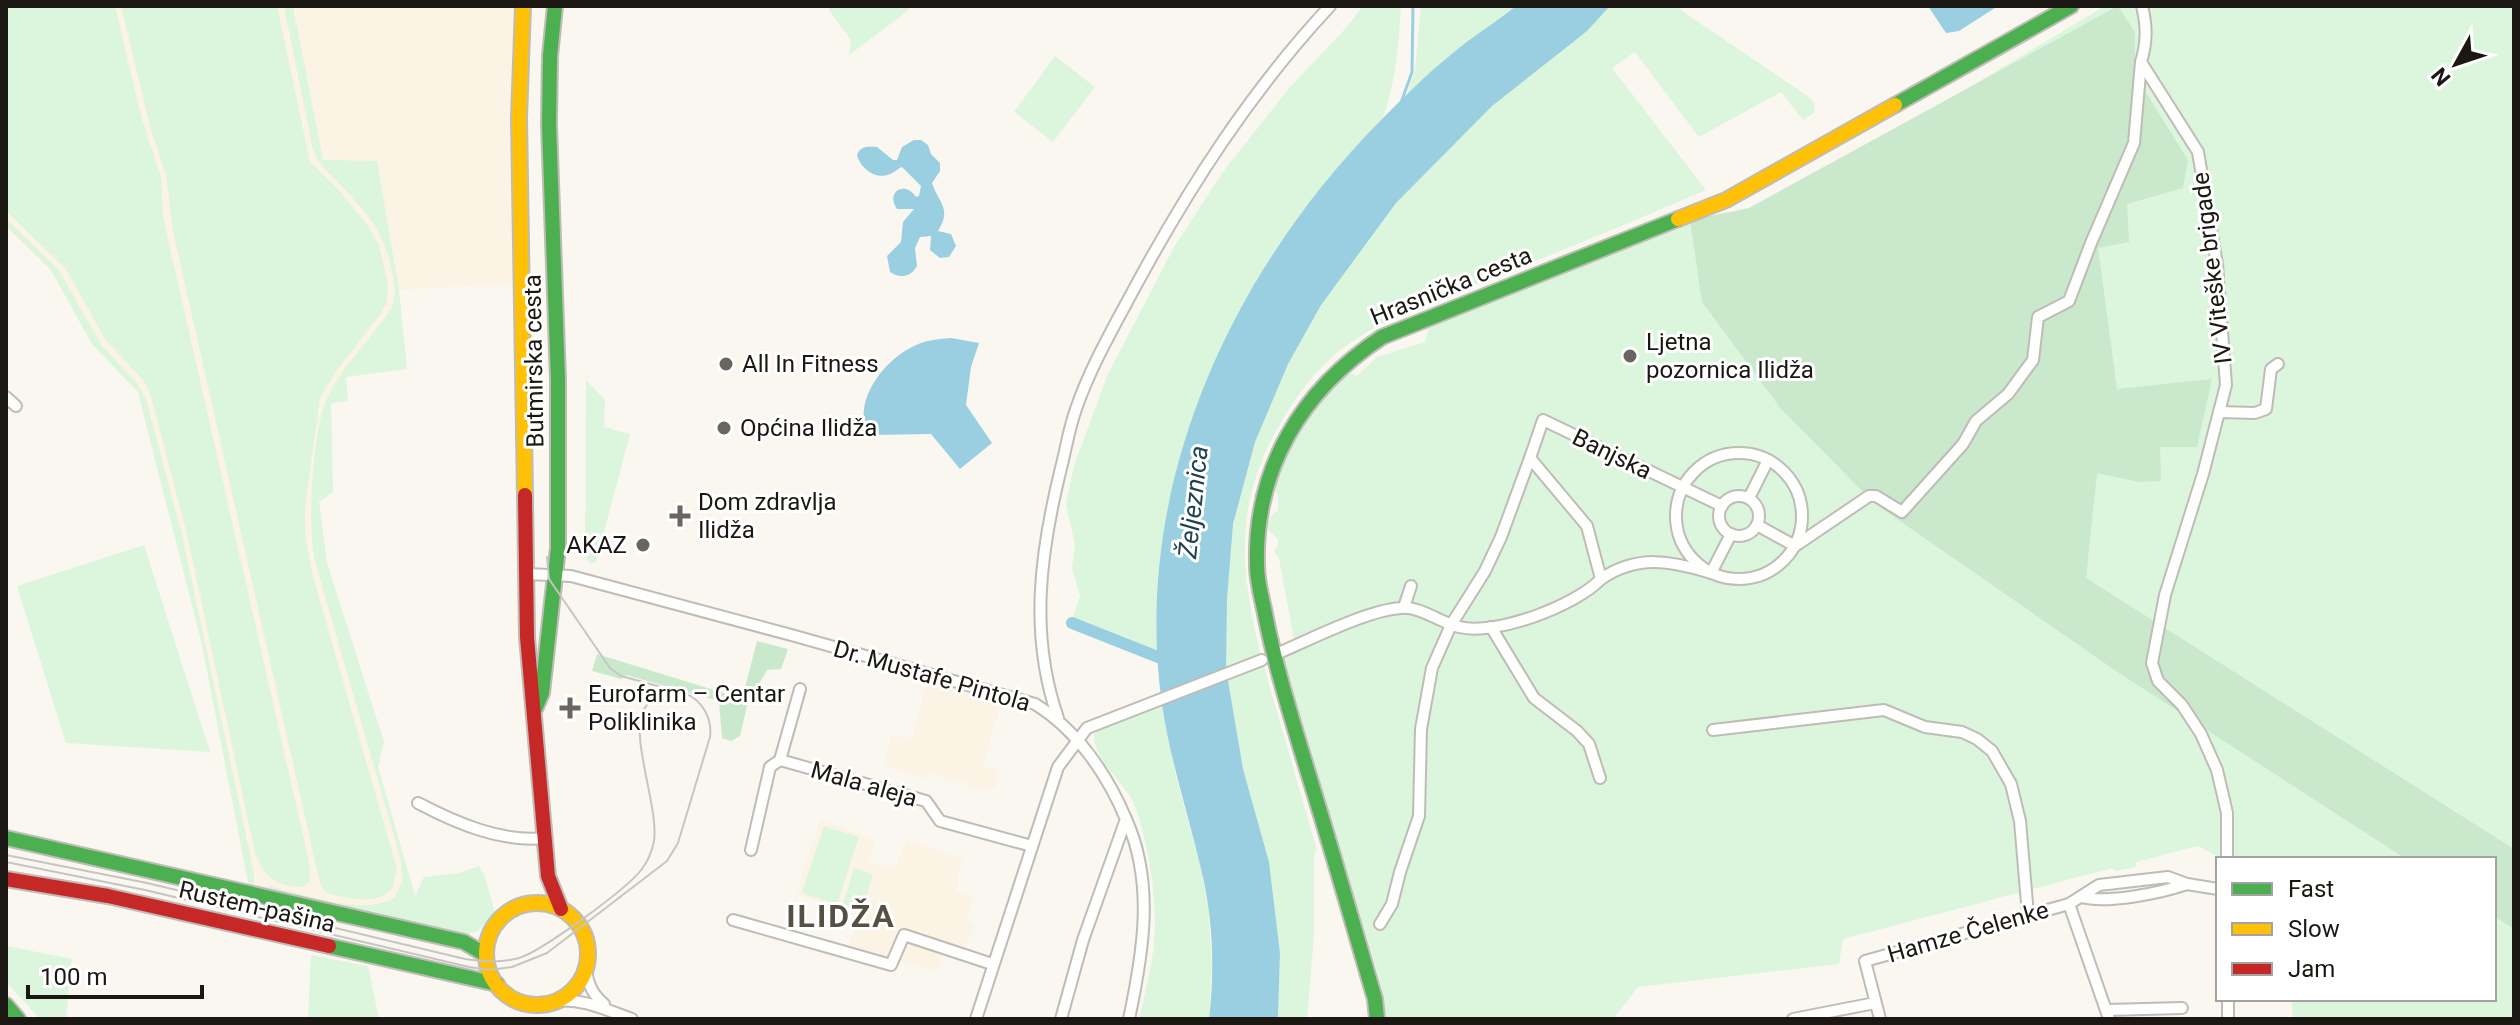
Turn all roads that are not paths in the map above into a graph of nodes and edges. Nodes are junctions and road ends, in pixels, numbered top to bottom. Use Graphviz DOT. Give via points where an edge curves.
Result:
graph roads {
  1 [pos="523,6"];
  2 [pos="555,6"];
  3 [pos="1330,6"];
  4 [pos="2071,6"];
  5 [pos="2142,6"];
  6 [pos="2141,62"];
  7 [pos="2278,364"];
  8 [pos="6,397"];
  9 [pos="16,406"];
  10 [pos="2219,412"];
  11 [pos="1530,458"];
  12 [pos="1768,460"];
  13 [pos="1683,487"];
  14 [pos="1749,498"];
  15 [pos="1722,506"];
  16 [pos="1757,525"];
  17 [pos="1731,534"];
  18 [pos="1795,546"];
  19 [pos="1711,573"];
  20 [pos="527,574"];
  21 [pos="557,575"];
  22 [pos="1601,579"];
  23 [pos="1411,586"];
  24 [pos="1404,607"];
  25 [pos="1451,625"];
  26 [pos="1491,627"];
  27 [pos="1268,657"];
  28 [pos="800,689"];
  29 [pos="533,714"];
  30 [pos="1058,718"];
  31 [pos="1713,730"];
  32 [pos="1077,742"];
  33 [pos="780,760"];
  34 [pos="1600,778"];
  35 [pos="418,803"];
  36 [pos="1126,819"];
  37 [pos="6,838"];
  38 [pos="546,838"];
  39 [pos="1032,846"];
  40 [pos="751,850"];
  41 [pos="2227,857"];
  42 [pos="548,876"];
  43 [pos="6,879"];
  44 [pos="2216,889"];
  45 [pos="2069,904"];
  46 [pos="523,905"];
  47 [pos="561,909"];
  48 [pos="2028,915"];
  49 [pos="733,920"];
  50 [pos="1380,924"];
  51 [pos="492,929"];
  52 [pos="464,942"];
  53 [pos="486,955"];
  54 [pos="992,964"];
  55 [pos="586,970"];
  56 [pos="497,984"];
  57 [pos="523,1002"];
  58 [pos="553,1002"];
  59 [pos="1875,1003"];
  60 [pos="6,1005"];
  61 [pos="2182,1008"];
  62 [pos="615,1013"];
  63 [pos="2108,1014"];
  64 [pos="18,1019"];
  65 [pos="531,1019"];
  66 [pos="542,1019"];
  67 [pos="632,1019"];
  68 [pos="976,1019"];
  69 [pos="1061,1019"];
  70 [pos="1129,1019"];
  71 [pos="1377,1019"];
  72 [pos="1793,1019"];
  73 [pos="1880,1019"];
  1 -- 20 [label="main road, Butmirska cesta" via="519,118"];
  2 -- 21 [label="main road, Butmirska cesta" via="549,125 558,379"];
  3 -- 30 [label="street" via="1283,60 1195,181 1123,309 1075,410 1041,569 1040,644"];
  4 -- 27 [label="main road, Hrasnička cesta" via="1726,200 1420,320 1350,359 1298,417 1269,478 1260,512 1257,567"];
  5 -- 6 [label="street" via="2147,27"];
  6 -- 10 [label="street, IV Viteške brigade" via="2198,152 2217,264 2226,385"];
  6 -- 18 [label="street" via="2134,143 2069,301 2038,317 2033,360 1902,512 1869,496"];
  7 -- 10 [label="street" via="2271,369 2266,409"];
  8 -- 9 [label="street"];
  10 -- 41 [label="street, IV Viteške brigade" via="2165,595 2152,663 2158,681 2201,734 2217,770 2227,813"];
  11 -- 13 [label="street, Banjska" via="1543,420"];
  11 -- 22 [label="street" via="1587,526"];
  11 -- 25 [label="street" via="1485,571"];
  12 -- 13 [label="street" via="1743,453 1721,456 1704,463"];
  12 -- 14 [label="street"];
  12 -- 18 [label="street" via="1784,472 1798,494 1802,526"];
  13 -- 15 [label="street, Banjska"];
  13 -- 19 [label="street" via="1676,507 1679,539 1691,558"];
  14 -- 15 [label="street" via="1737,496"];
  14 -- 16 [label="street" via="1757,507"];
  15 -- 17 [label="street" via="1722,525"];
  16 -- 17 [label="street" via="1748,533"];
  16 -- 18 [label="street"];
  17 -- 19 [label="street"];
  18 -- 19 [label="street" via="1769,573 1730,579"];
  19 -- 22 [label="street" via="1655,561"];
  20 -- 21 [label="street, Dr. Mustafe Pintola"];
  20 -- 29 [label="main road, Butmirska cesta"];
  21 -- 29 [label="main road, Butmirska cesta" via="542,693"];
  21 -- 30 [label="street, Dr. Mustafe Pintola" via="1035,704"];
  22 -- 26 [label="street" via="1590,591 1555,609"];
  23 -- 24 [label="street"];
  24 -- 25 [label="street"];
  24 -- 27 [label="street"];
  25 -- 26 [label="street"];
  25 -- 50 [label="street" via="1438,648 1425,699 1418,823 1392,904"];
  26 -- 34 [label="street" via="1534,698 1589,744"];
  27 -- 32 [label="street" via="1087,728"];
  27 -- 71 [label="main road, Hrasnička cesta" via="1371,985"];
  28 -- 33 [label="street"];
  29 -- 38 [label="main road, Butmirska cesta"];
  30 -- 32 [label="street, Dr. Mustafe Pintola"];
  31 -- 48 [label="street" via="1884,710 1925,727 1977,739 1992,751 2011,784 2020,821"];
  32 -- 36 [label="street, Dr. Mustafe Pintola" via="1113,787"];
  32 -- 39 [label="street" via="1058,767"];
  33 -- 39 [label="street, Mala aleja" via="926,801 940,821"];
  33 -- 40 [label="street" via="770,767"];
  35 -- 38 [label="street" via="503,837"];
  36 -- 69 [label="street"];
  36 -- 70 [label="street, Dr. Mustafe Pintola" via="1137,848 1144,897 1143,952"];
  37 -- 52 [label="main road, Rustem-pašina"];
  38 -- 42 [label="main road, Butmirska cesta"];
  39 -- 54 [label="street"];
  42 -- 46 [label="main road"];
  42 -- 47 [label="main road, Butmirska cesta"];
  43 -- 56 [label="main road, Rustem-pašina" via="108,896"];
  44 -- 45 [label="street, Hamze Čelenke" via="2187,884 2127,896 2081,897"];
  45 -- 48 [label="street, Hamze Čelenke"];
  45 -- 63 [label="street"];
  46 -- 47 [label="main road" via="536,902"];
  46 -- 51 [label="main road"];
  47 -- 55 [label="main road" via="586,938"];
  48 -- 59 [label="street, Hamze Čelenke" via="1865,961"];
  49 -- 54 [label="street" via="891,965 904,935"];
  51 -- 52 [label="main road"];
  51 -- 53 [label="main road"];
  52 -- 53 [label="main road, Rustem-pašina"];
  53 -- 56 [label="main road"];
  54 -- 68 [label="street"];
  55 -- 58 [label="main road" via="569,994"];
  55 -- 62 [label="street" via="596,998"];
  56 -- 57 [label="main road"];
  57 -- 58 [label="main road"];
  57 -- 65 [label="main road"];
  58 -- 62 [label="street" via="569,999"];
  58 -- 66 [label="main road"];
  59 -- 72 [label="street"];
  59 -- 73 [label="street, Hamze Čelenke"];
  60 -- 64 [label="main road"];
  61 -- 63 [label="street"];
  62 -- 67 [label="street"];
}
